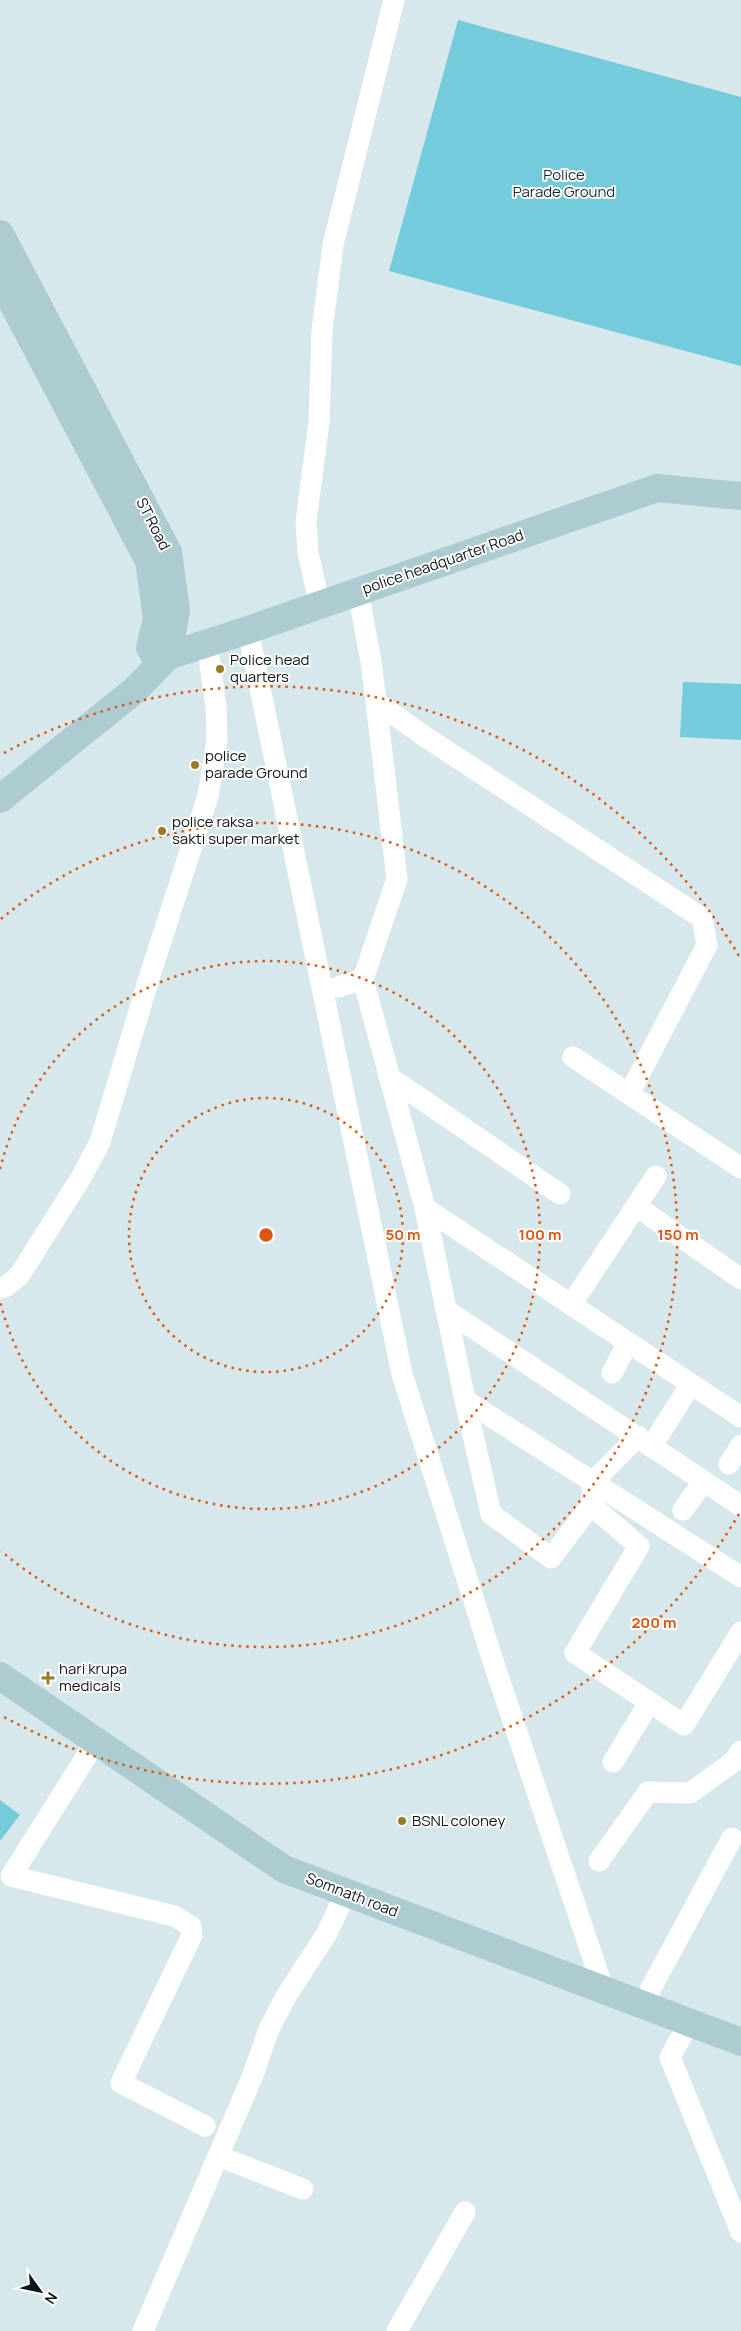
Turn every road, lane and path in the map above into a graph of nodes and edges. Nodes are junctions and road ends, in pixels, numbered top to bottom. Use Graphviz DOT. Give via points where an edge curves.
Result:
graph roads {
  1 [pos="394,0"];
  2 [pos="0,234"];
  3 [pos="0,279"];
  4 [pos="741,496"];
  5 [pos="358,592"];
  6 [pos="320,605"];
  7 [pos="248,630"];
  8 [pos="207,643"];
  9 [pos="158,654"];
  10 [pos="376,702"];
  11 [pos="0,780"];
  12 [pos="0,799"];
  13 [pos="363,979"];
  14 [pos="338,987"];
  15 [pos="573,1056"];
  16 [pos="389,1077"];
  17 [pos="629,1094"];
  18 [pos="741,1168"];
  19 [pos="656,1176"];
  20 [pos="560,1194"];
  21 [pos="636,1206"];
  22 [pos="425,1208"];
  23 [pos="741,1279"];
  24 [pos="2,1286"];
  25 [pos="571,1305"];
  26 [pos="446,1310"];
  27 [pos="628,1343"];
  28 [pos="612,1373"];
  29 [pos="691,1384"];
  30 [pos="465,1400"];
  31 [pos="741,1417"];
  32 [pos="644,1442"];
  33 [pos="741,1445"];
  34 [pos="729,1464"];
  35 [pos="704,1481"];
  36 [pos="593,1482"];
  37 [pos="591,1504"];
  38 [pos="741,1506"];
  39 [pos="682,1510"];
  40 [pos="741,1577"];
  41 [pos="741,1632"];
  42 [pos="0,1676"];
  43 [pos="649,1703"];
  44 [pos="96,1741"];
  45 [pos="741,1751"];
  46 [pos="613,1762"];
  47 [pos="732,1838"];
  48 [pos="599,1861"];
  49 [pos="346,1892"];
  50 [pos="604,1991"];
  51 [pos="642,2005"];
  52 [pos="689,2023"];
  53 [pos="741,2042"];
  54 [pos="206,2126"];
  55 [pos="218,2156"];
  56 [pos="303,2190"];
  57 [pos="466,2212"];
  58 [pos="741,2232"];
  59 [pos="143,2331"];
  60 [pos="397,2331"];
  1 -- 6 [label="street" via="333,244 324,321 319,422 306,522 308,553"];
  2 -- 9 [label="street, ST Road" via="168,552 176,610"];
  3 -- 9 [label="street, ST Road" via="149,561"];
  4 -- 5 [label="street, police headquarter Road" via="657,488"];
  5 -- 6 [label="street, police headquarter Road"];
  5 -- 10 [label="street"];
  6 -- 7 [label="street, police headquarter Road"];
  7 -- 8 [label="street, police headquarter Road"];
  7 -- 50 [label="street" via="402,1374 494,1664"];
  8 -- 9 [label="street, police headquarter Road"];
  8 -- 24 [label="street" via="217,741 208,796 100,1142 19,1276"];
  9 -- 11 [label="street, ST Road" via="124,685"];
  9 -- 12 [label="street" via="135,690"];
  10 -- 13 [label="street" via="397,878"];
  10 -- 17 [label="street" via="702,918 707,945"];
  13 -- 14 [label="street"];
  13 -- 16 [label="street"];
  15 -- 17 [label="street"];
  16 -- 20 [label="street"];
  16 -- 22 [label="street"];
  17 -- 18 [label="street"];
  19 -- 21 [label="street"];
  21 -- 23 [label="street"];
  21 -- 25 [label="street"];
  22 -- 25 [label="street"];
  22 -- 26 [label="street"];
  25 -- 27 [label="street"];
  26 -- 30 [label="street"];
  26 -- 32 [label="street"];
  27 -- 28 [label="street"];
  27 -- 29 [label="street"];
  29 -- 31 [label="street"];
  29 -- 32 [label="street"];
  30 -- 36 [label="street"];
  30 -- 37 [label="street" via="490,1514 551,1558"];
  32 -- 35 [label="street"];
  32 -- 36 [label="street"];
  33 -- 34 [label="street"];
  35 -- 38 [label="street"];
  35 -- 39 [label="street"];
  36 -- 37 [label="street"];
  36 -- 40 [label="street"];
  37 -- 43 [label="street" via="639,1546 575,1653"];
  41 -- 43 [label="street" via="684,1725"];
  42 -- 44 [label="street, Somnath road"];
  43 -- 46 [label="street"];
  44 -- 49 [label="street, Somnath road" via="284,1869"];
  44 -- 54 [label="street" via="11,1876 174,1916 191,1926 192,1935 120,2083"];
  45 -- 48 [label="street" via="733,1762 690,1793 648,1792"];
  47 -- 51 [label="street"];
  49 -- 50 [label="street, Somnath road"];
  49 -- 55 [label="street" via="327,1933 285,1998"];
  50 -- 51 [label="street, Somnath road"];
  51 -- 52 [label="street, Somnath road"];
  52 -- 53 [label="street, Somnath road"];
  52 -- 58 [label="street" via="670,2057"];
  55 -- 56 [label="street"];
  55 -- 59 [label="street"];
  57 -- 60 [label="street"];
}
